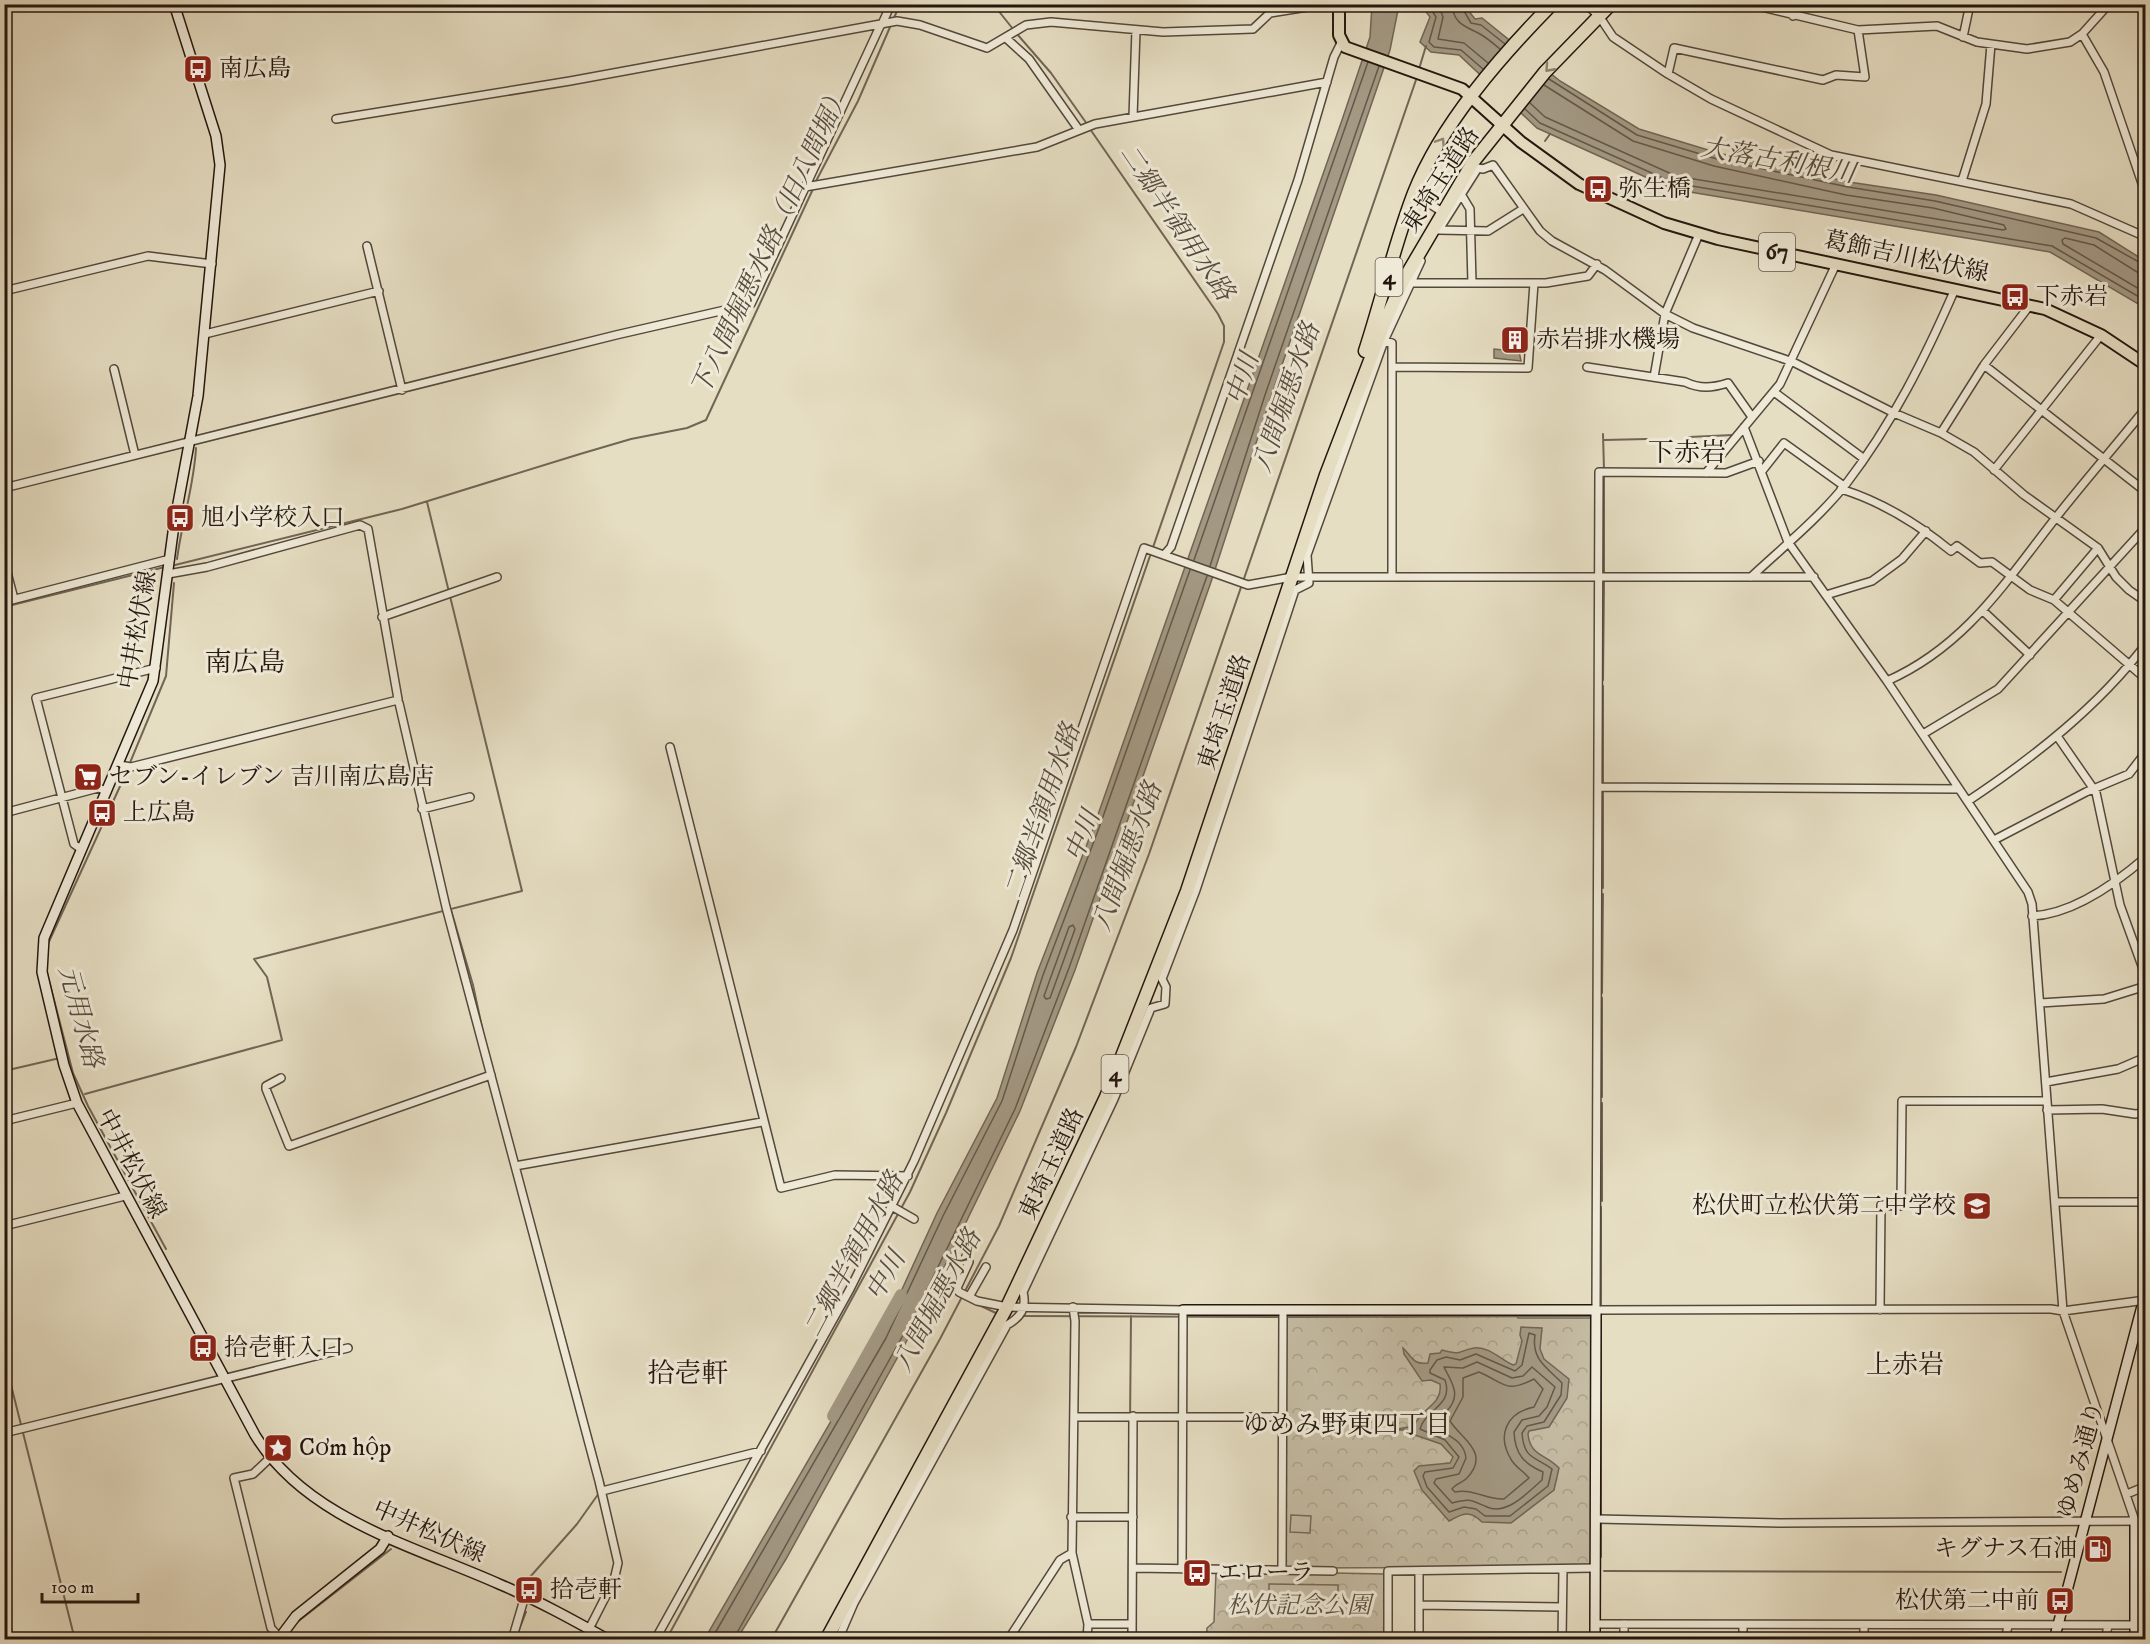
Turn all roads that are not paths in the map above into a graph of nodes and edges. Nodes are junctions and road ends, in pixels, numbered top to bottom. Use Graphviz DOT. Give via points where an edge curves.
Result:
graph roads {
  1 [pos="174,4"];
  2 [pos="891,4"];
  3 [pos="1326,4"];
  4 [pos="1339,4"];
  5 [pos="1552,4"];
  6 [pos="1586,4"];
  7 [pos="1611,4"];
  8 [pos="1749,4"];
  9 [pos="1795,4"];
  10 [pos="1970,4"];
  11 [pos="2109,4"];
  12 [pos="1599,16"];
  13 [pos="1793,16"];
  14 [pos="883,24"];
  15 [pos="1136,30"];
  16 [pos="1858,30"];
  17 [pos="2082,34"];
  18 [pos="1963,37"];
  19 [pos="1008,38"];
  20 [pos="1341,43"];
  21 [pos="1991,44"];
  22 [pos="1668,74"];
  23 [pos="1328,82"];
  24 [pos="1475,93"];
  25 [pos="1133,117"];
  26 [pos="336,119"];
  27 [pos="1506,121"];
  28 [pos="1079,130"];
  29 [pos="1962,181"];
  30 [pos="804,187"];
  31 [pos="1414,194"];
  32 [pos="1461,194"];
  33 [pos="2145,195"];
  34 [pos="1523,209"];
  35 [pos="1445,214"];
  36 [pos="1438,230"];
  37 [pos="1470,232"];
  38 [pos="1699,234"];
  39 [pos="2145,237"];
  40 [pos="367,246"];
  41 [pos="212,264"];
  42 [pos="1597,264"];
  43 [pos="1836,264"];
  44 [pos="1409,283"];
  45 [pos="1472,283"];
  46 [pos="1534,283"];
  47 [pos="1955,289"];
  48 [pos="4,291"];
  49 [pos="379,291"];
  50 [pos="2030,306"];
  51 [pos="1665,314"];
  52 [pos="205,334"];
  53 [pos="2101,335"];
  54 [pos="1384,341"];
  55 [pos="1793,362"];
  56 [pos="1984,365"];
  57 [pos="2145,365"];
  58 [pos="1587,367"];
  59 [pos="1392,368"];
  60 [pos="114,369"];
  61 [pos="1654,377"];
  62 [pos="402,390"];
  63 [pos="1774,392"];
  64 [pos="2145,408"];
  65 [pos="2042,411"];
  66 [pos="1894,413"];
  67 [pos="1752,417"];
  68 [pos="1744,427"];
  69 [pos="1941,433"];
  70 [pos="190,443"];
  71 [pos="135,456"];
  72 [pos="1863,458"];
  73 [pos="2104,460"];
  74 [pos="1759,461"];
  75 [pos="1994,470"];
  76 [pos="1762,471"];
  77 [pos="1706,473"];
  78 [pos="1326,475"];
  79 [pos="1843,487"];
  80 [pos="4,488"];
  81 [pos="2145,492"];
  82 [pos="2055,519"];
  83 [pos="2145,527"];
  84 [pos="1926,531"];
  85 [pos="1788,542"];
  86 [pos="2098,548"];
  87 [pos="1164,555"];
  88 [pos="170,559"];
  89 [pos="4,561"];
  90 [pos="2110,564"];
  91 [pos="168,574"];
  92 [pos="497,577"];
  93 [pos="1292,577"];
  94 [pos="1309,577"];
  95 [pos="1392,577"];
  96 [pos="1814,577"];
  97 [pos="1599,578"];
  98 [pos="1751,578"];
  99 [pos="2011,578"];
  100 [pos="1826,595"];
  101 [pos="14,599"];
  102 [pos="2054,600"];
  103 [pos="4,602"];
  104 [pos="2145,602"];
  105 [pos="2070,610"];
  106 [pos="1983,611"];
  107 [pos="382,617"];
  108 [pos="2145,644"];
  109 [pos="2030,655"];
  110 [pos="2129,666"];
  111 [pos="156,668"];
  112 [pos="2145,679"];
  113 [pos="1887,681"];
  114 [pos="397,701"];
  115 [pos="1923,734"];
  116 [pos="2058,736"];
  117 [pos="670,747"];
  118 [pos="2145,752"];
  119 [pos="119,765"];
  120 [pos="1598,787"];
  121 [pos="2094,788"];
  122 [pos="1959,789"];
  123 [pos="107,791"];
  124 [pos="61,797"];
  125 [pos="470,797"];
  126 [pos="1968,801"];
  127 [pos="422,809"];
  128 [pos="4,813"];
  129 [pos="1994,840"];
  130 [pos="81,849"];
  131 [pos="2145,857"];
  132 [pos="2117,882"];
  133 [pos="2032,916"];
  134 [pos="2145,977"];
  135 [pos="2145,986"];
  136 [pos="2040,1003"];
  137 [pos="2145,1057"];
  138 [pos="490,1075"];
  139 [pos="281,1078"];
  140 [pos="2046,1082"];
  141 [pos="2047,1101"];
  142 [pos="77,1103"];
  143 [pos="2047,1110"];
  144 [pos="2145,1113"];
  145 [pos="4,1121"];
  146 [pos="762,1122"];
  147 [pos="515,1166"];
  148 [pos="908,1176"];
  149 [pos="125,1196"];
  150 [pos="2055,1202"];
  151 [pos="2145,1202"];
  152 [pos="892,1207"];
  153 [pos="914,1219"];
  154 [pos="4,1226"];
  155 [pos="966,1256"];
  156 [pos="986,1267"];
  157 [pos="2145,1297"];
  158 [pos="969,1298"];
  159 [pos="1007,1307"];
  160 [pos="1024,1307"];
  161 [pos="1073,1307"];
  162 [pos="1183,1310"];
  163 [pos="1596,1310"];
  164 [pos="1880,1310"];
  165 [pos="1283,1311"];
  166 [pos="2063,1311"];
  167 [pos="348,1348"];
  168 [pos="224,1378"];
  169 [pos="1133,1416"];
  170 [pos="1183,1416"];
  171 [pos="1074,1417"];
  172 [pos="1284,1417"];
  173 [pos="4,1433"];
  174 [pos="2107,1440"];
  175 [pos="761,1451"];
  176 [pos="270,1458"];
  177 [pos="2145,1486"];
  178 [pos="602,1491"];
  179 [pos="2127,1494"];
  180 [pos="1071,1517"];
  181 [pos="1133,1517"];
  182 [pos="1599,1519"];
  183 [pos="2086,1520"];
  184 [pos="2135,1521"];
  185 [pos="2145,1521"];
  186 [pos="388,1536"];
  187 [pos="1072,1553"];
  188 [pos="1133,1568"];
  189 [pos="1595,1568"];
  190 [pos="1182,1569"];
  191 [pos="1563,1569"];
  192 [pos="1282,1570"];
  193 [pos="1334,1571"];
  194 [pos="1419,1571"];
  195 [pos="525,1596"];
  196 [pos="1419,1605"];
  197 [pos="1562,1607"];
  198 [pos="1088,1624"];
  199 [pos="1132,1624"];
  200 [pos="1595,1624"];
  201 [pos="1624,1624"];
  202 [pos="1743,1625"];
  203 [pos="1864,1625"];
  204 [pos="2135,1625"];
  205 [pos="2145,1625"];
  206 [pos="2008,1626"];
  207 [pos="2058,1626"];
  208 [pos="2108,1626"];
  209 [pos="589,1629"];
  210 [pos="279,1638"];
  211 [pos="512,1640"];
  212 [pos="609,1640"];
  213 [pos="655,1640"];
  214 [pos="826,1640"];
  215 [pos="838,1640"];
  216 [pos="1008,1640"];
  217 [pos="1087,1640"];
  218 [pos="1132,1640"];
  219 [pos="1388,1640"];
  220 [pos="1419,1640"];
  221 [pos="1562,1640"];
  222 [pos="1595,1640"];
  223 [pos="1624,1640"];
  224 [pos="1743,1640"];
  225 [pos="1864,1640"];
  226 [pos="2005,1640"];
  227 [pos="2054,1640"];
  228 [pos="2105,1640"];
  229 [pos="2135,1640"];
  1 -- 41 [label="main road, 中井松伏線" via="219,150"];
  2 -- 14 [label="street"];
  3 -- 15 [label="street" via="1270,13 1253,29"];
  4 -- 20 [label="main road"];
  5 -- 24 [label="highway, 東埼玉道路 / 4"];
  6 -- 12 [label="street"];
  7 -- 12 [label="highway, 東埼玉道路 / 4"];
  8 -- 13 [label="street"];
  9 -- 13 [label="street"];
  10 -- 18 [label="street"];
  11 -- 17 [label="street"];
  12 -- 22 [label="street" via="1613,37"];
  12 -- 27 [label="highway, 東埼玉道路 / 4, one-way" via="1545,72"];
  13 -- 16 [label="street"];
  14 -- 19 [label="street" via="897,21 920,25 982,48"];
  14 -- 26 [label="street"];
  14 -- 30 [label="street"];
  15 -- 19 [label="street" via="1059,22 1026,25"];
  15 -- 25 [label="street"];
  16 -- 18 [label="street" via="1937,26"];
  16 -- 22 [label="street" via="1865,77 1836,75 1823,80 1674,48"];
  17 -- 21 [label="street" via="2070,42 2027,49"];
  17 -- 33 [label="street" via="2104,72"];
  18 -- 21 [label="street"];
  19 -- 28 [label="street" via="1029,59"];
  20 -- 23 [label="street"];
  20 -- 24 [label="main road, 葛飾吉川松伏線 / 67" via="1351,50"];
  21 -- 29 [label="street" via="1986,104"];
  22 -- 29 [label="street" via="1711,99 1831,155"];
  23 -- 25 [label="street"];
  23 -- 87 [label="street" via="1171,547"];
  24 -- 27 [label="main road, 葛飾吉川松伏線 / 67"];
  31 -- 24 [label="highway, 東埼玉道路 / 4, one-way" via="1430,160"];
  25 -- 28 [label="street"];
  27 -- 35 [label="highway, 東埼玉道路 / 4" via="1473,162"];
  27 -- 38 [label="main road, 葛飾吉川松伏線 / 67" via="1544,160 1579,184 1642,214"];
  28 -- 30 [label="street" via="1038,147"];
  29 -- 39 [label="street" via="2071,204"];
  30 -- 62 [label="street" via="751,304"];
  31 -- 35 [label="street"];
  31 -- 78 [label="highway, 東埼玉道路 / 4"];
  32 -- 34 [label="street" via="1478,168 1493,165"];
  32 -- 35 [label="street"];
  32 -- 37 [label="street" via="1470,209"];
  34 -- 37 [label="street" via="1488,231"];
  34 -- 42 [label="street" via="1552,241"];
  35 -- 36 [label="street"];
  35 -- 78 [label="highway, 東埼玉道路 / 4" via="1403,281"];
  36 -- 37 [label="street"];
  36 -- 44 [label="street"];
  37 -- 45 [label="street"];
  38 -- 43 [label="main road, 葛飾吉川松伏線 / 67"];
  38 -- 51 [label="street"];
  40 -- 49 [label="street"];
  41 -- 48 [label="street" via="148,256"];
  41 -- 52 [label="main road, 中井松伏線"];
  42 -- 46 [label="street" via="1588,276"];
  42 -- 51 [label="street"];
  43 -- 47 [label="main road, 葛飾吉川松伏線 / 67"];
  43 -- 55 [label="street"];
  44 -- 45 [label="street"];
  44 -- 54 [label="street"];
  45 -- 46 [label="street"];
  46 -- 59 [label="street" via="1528,368"];
  47 -- 50 [label="main road, 葛飾吉川松伏線 / 67"];
  47 -- 66 [label="street"];
  49 -- 52 [label="street"];
  49 -- 62 [label="street"];
  50 -- 53 [label="main road, 葛飾吉川松伏線 / 67" via="2058,314"];
  50 -- 56 [label="street"];
  51 -- 55 [label="street" via="1693,328"];
  51 -- 61 [label="street"];
  52 -- 70 [label="main road, 中井松伏線"];
  53 -- 57 [label="main road, 葛飾吉川松伏線 / 67"];
  53 -- 65 [label="street"];
  54 -- 59 [label="street" via="1392,343"];
  54 -- 94 [label="street" via="1307,555"];
  55 -- 63 [label="street"];
  55 -- 66 [label="street"];
  56 -- 65 [label="street"];
  56 -- 69 [label="street"];
  58 -- 61 [label="street"];
  59 -- 95 [label="street"];
  60 -- 71 [label="street"];
  61 -- 67 [label="street" via="1695,386 1728,383"];
  62 -- 70 [label="street"];
  63 -- 67 [label="street"];
  63 -- 72 [label="street"];
  64 -- 73 [label="street"];
  65 -- 73 [label="street"];
  65 -- 75 [label="street"];
  66 -- 69 [label="street"];
  66 -- 72 [label="street"];
  67 -- 68 [label="street"];
  68 -- 74 [label="street"];
  68 -- 77 [label="street"];
  69 -- 75 [label="street" via="1974,452"];
  70 -- 71 [label="street"];
  70 -- 88 [label="main road, 中井松伏線"];
  71 -- 80 [label="street"];
  72 -- 79 [label="street"];
  73 -- 81 [label="street"];
  73 -- 82 [label="street"];
  74 -- 76 [label="street"];
  74 -- 77 [label="street" via="1726,473"];
  75 -- 82 [label="street"];
  76 -- 79 [label="street" via="1784,443"];
  76 -- 85 [label="street"];
  77 -- 97 [label="street" via="1599,472"];
  78 -- 93 [label="highway, 東埼玉道路 / 4"];
  79 -- 84 [label="street"];
  79 -- 85 [label="street"];
  82 -- 86 [label="street"];
  82 -- 99 [label="street"];
  83 -- 90 [label="street"];
  84 -- 99 [label="street" via="1951,551 1957,546 1980,563 1992,562"];
  84 -- 100 [label="street" via="1902,559 1872,581"];
  85 -- 96 [label="street"];
  85 -- 98 [label="street"];
  86 -- 90 [label="street"];
  86 -- 102 [label="street"];
  87 -- 93 [label="street" via="1248,585"];
  87 -- 148 [label="street" via="1144,548 1013,930"];
  88 -- 91 [label="main road, 中井松伏線"];
  88 -- 101 [label="street"];
  89 -- 101 [label="street"];
  90 -- 104 [label="street" via="2116,577"];
  90 -- 105 [label="street"];
  91 -- 107 [label="street" via="360,525 368,530"];
  91 -- 111 [label="main road, 中井松伏線"];
  92 -- 107 [label="street"];
  93 -- 94 [label="street"];
  93 -- 159 [label="highway, 東埼玉道路 / 4" via="1167,948 1106,1097"];
  94 -- 95 [label="street"];
  94 -- 160 [label="street" via="1308,585 1295,590 1196,890 1162,979 1166,987 1165,1004 1151,1008 1114,1099 1023,1292"];
  95 -- 97 [label="street"];
  96 -- 98 [label="street"];
  96 -- 100 [label="street"];
  97 -- 98 [label="street"];
  97 -- 120 [label="street"];
  99 -- 102 [label="street"];
  99 -- 106 [label="street"];
  100 -- 113 [label="street"];
  101 -- 103 [label="street"];
  102 -- 105 [label="street"];
  105 -- 109 [label="street"];
  105 -- 110 [label="street"];
  106 -- 109 [label="street"];
  106 -- 113 [label="street" via="1946,647"];
  107 -- 114 [label="street"];
  108 -- 110 [label="street"];
  109 -- 115 [label="street" via="1998,689"];
  110 -- 112 [label="street"];
  110 -- 116 [label="street"];
  111 -- 119 [label="main road, 中井松伏線"];
  111 -- 124 [label="street" via="36,698"];
  113 -- 115 [label="street"];
  114 -- 119 [label="street" via="131,767"];
  114 -- 127 [label="street"];
  115 -- 122 [label="street"];
  116 -- 121 [label="street"];
  116 -- 126 [label="street"];
  117 -- 146 [label="street"];
  118 -- 121 [label="street" via="2129,774"];
  119 -- 123 [label="main road, 中井松伏線"];
  120 -- 122 [label="street"];
  120 -- 163 [label="street"];
  121 -- 129 [label="street"];
  121 -- 132 [label="street"];
  122 -- 126 [label="street"];
  123 -- 124 [label="street" via="98,788"];
  123 -- 130 [label="main road, 中井松伏線"];
  124 -- 128 [label="street"];
  124 -- 130 [label="street" via="75,846"];
  125 -- 127 [label="street"];
  126 -- 129 [label="street"];
  127 -- 138 [label="street"];
  129 -- 133 [label="street" via="2028,892"];
  130 -- 142 [label="main road, 中井松伏線" via="46,930 42,965 64,1065"];
  131 -- 132 [label="street"];
  132 -- 133 [label="street" via="2072,905"];
  132 -- 134 [label="street" via="2120,905"];
  133 -- 136 [label="street"];
  135 -- 136 [label="street" via="2104,999"];
  136 -- 140 [label="street"];
  137 -- 140 [label="street" via="2118,1069"];
  138 -- 139 [label="street" via="289,1146 266,1089"];
  138 -- 147 [label="street"];
  140 -- 141 [label="street"];
  141 -- 143 [label="street"];
  141 -- 164 [label="street" via="1902,1101 1900,1206 1881,1205"];
  142 -- 145 [label="street"];
  142 -- 149 [label="main road, 中井松伏線"];
  143 -- 144 [label="street"];
  143 -- 150 [label="street"];
  146 -- 147 [label="street"];
  146 -- 148 [label="street" via="781,1188 835,1174"];
  147 -- 178 [label="street" via="579,1391"];
  148 -- 152 [label="street"];
  149 -- 154 [label="street"];
  149 -- 168 [label="main road, 中井松伏線"];
  150 -- 151 [label="street"];
  150 -- 166 [label="street"];
  152 -- 153 [label="street"];
  152 -- 175 [label="street"];
  155 -- 158 [label="street" via="969,1262 957,1288"];
  156 -- 158 [label="street"];
  157 -- 166 [label="street"];
  157 -- 174 [label="main road, ゆめみ通り"];
  158 -- 159 [label="street"];
  159 -- 160 [label="street"];
  159 -- 214 [label="highway, 東埼玉道路 / 4"];
  160 -- 161 [label="street"];
  160 -- 215 [label="street" via="1016,1322 1007,1325 854,1603"];
  161 -- 162 [label="street"];
  161 -- 171 [label="street"];
  162 -- 165 [label="main road"];
  162 -- 170 [label="street"];
  163 -- 164 [label="street"];
  163 -- 165 [label="main road"];
  163 -- 182 [label="main road"];
  164 -- 166 [label="street"];
  165 -- 172 [label="street"];
  166 -- 174 [label="street"];
  167 -- 168 [label="street"];
  168 -- 173 [label="street"];
  168 -- 176 [label="main road, 中井松伏線"];
  169 -- 170 [label="street"];
  169 -- 171 [label="street"];
  169 -- 181 [label="street"];
  170 -- 172 [label="street"];
  170 -- 190 [label="street"];
  171 -- 180 [label="street"];
  172 -- 192 [label="street"];
  174 -- 179 [label="street"];
  174 -- 183 [label="main road, ゆめみ通り"];
  175 -- 178 [label="street"];
  175 -- 213 [label="street"];
  176 -- 186 [label="main road, 中井松伏線" via="315,1499"];
  176 -- 210 [label="street" via="253,1474 234,1478 271,1628"];
  177 -- 179 [label="street"];
  178 -- 209 [label="street" via="618,1563 614,1580"];
  179 -- 184 [label="street"];
  180 -- 181 [label="street"];
  180 -- 187 [label="street"];
  181 -- 188 [label="street"];
  182 -- 183 [label="street" via="1780,1523"];
  182 -- 189 [label="main road"];
  183 -- 184 [label="street"];
  183 -- 207 [label="main road, ゆめみ通り"];
  184 -- 185 [label="street"];
  184 -- 204 [label="main road"];
  186 -- 195 [label="main road, 中井松伏線"];
  186 -- 210 [label="main road" via="380,1550 296,1616"];
  187 -- 198 [label="street"];
  187 -- 216 [label="street" via="1059,1560"];
  188 -- 190 [label="street"];
  188 -- 199 [label="street"];
  189 -- 191 [label="street"];
  189 -- 200 [label="main road"];
  190 -- 192 [label="street"];
  191 -- 194 [label="street"];
  191 -- 197 [label="street"];
  192 -- 193 [label="street"];
  194 -- 196 [label="street"];
  194 -- 219 [label="street" via="1388,1571"];
  195 -- 209 [label="main road, 中井松伏線"];
  195 -- 211 [label="street"];
  196 -- 197 [label="street"];
  196 -- 220 [label="street"];
  197 -- 221 [label="street"];
  198 -- 199 [label="street"];
  198 -- 217 [label="street"];
  199 -- 218 [label="street"];
  200 -- 201 [label="street"];
  200 -- 222 [label="main road"];
  201 -- 202 [label="street"];
  201 -- 223 [label="street"];
  202 -- 203 [label="street"];
  202 -- 224 [label="street"];
  203 -- 206 [label="street"];
  203 -- 225 [label="street"];
  204 -- 205 [label="street"];
  204 -- 208 [label="street"];
  204 -- 229 [label="main road"];
  206 -- 207 [label="street"];
  206 -- 226 [label="street"];
  207 -- 208 [label="street"];
  207 -- 227 [label="main road, ゆめみ通り"];
  208 -- 228 [label="street"];
  209 -- 212 [label="main road, 中井松伏線"];
}
